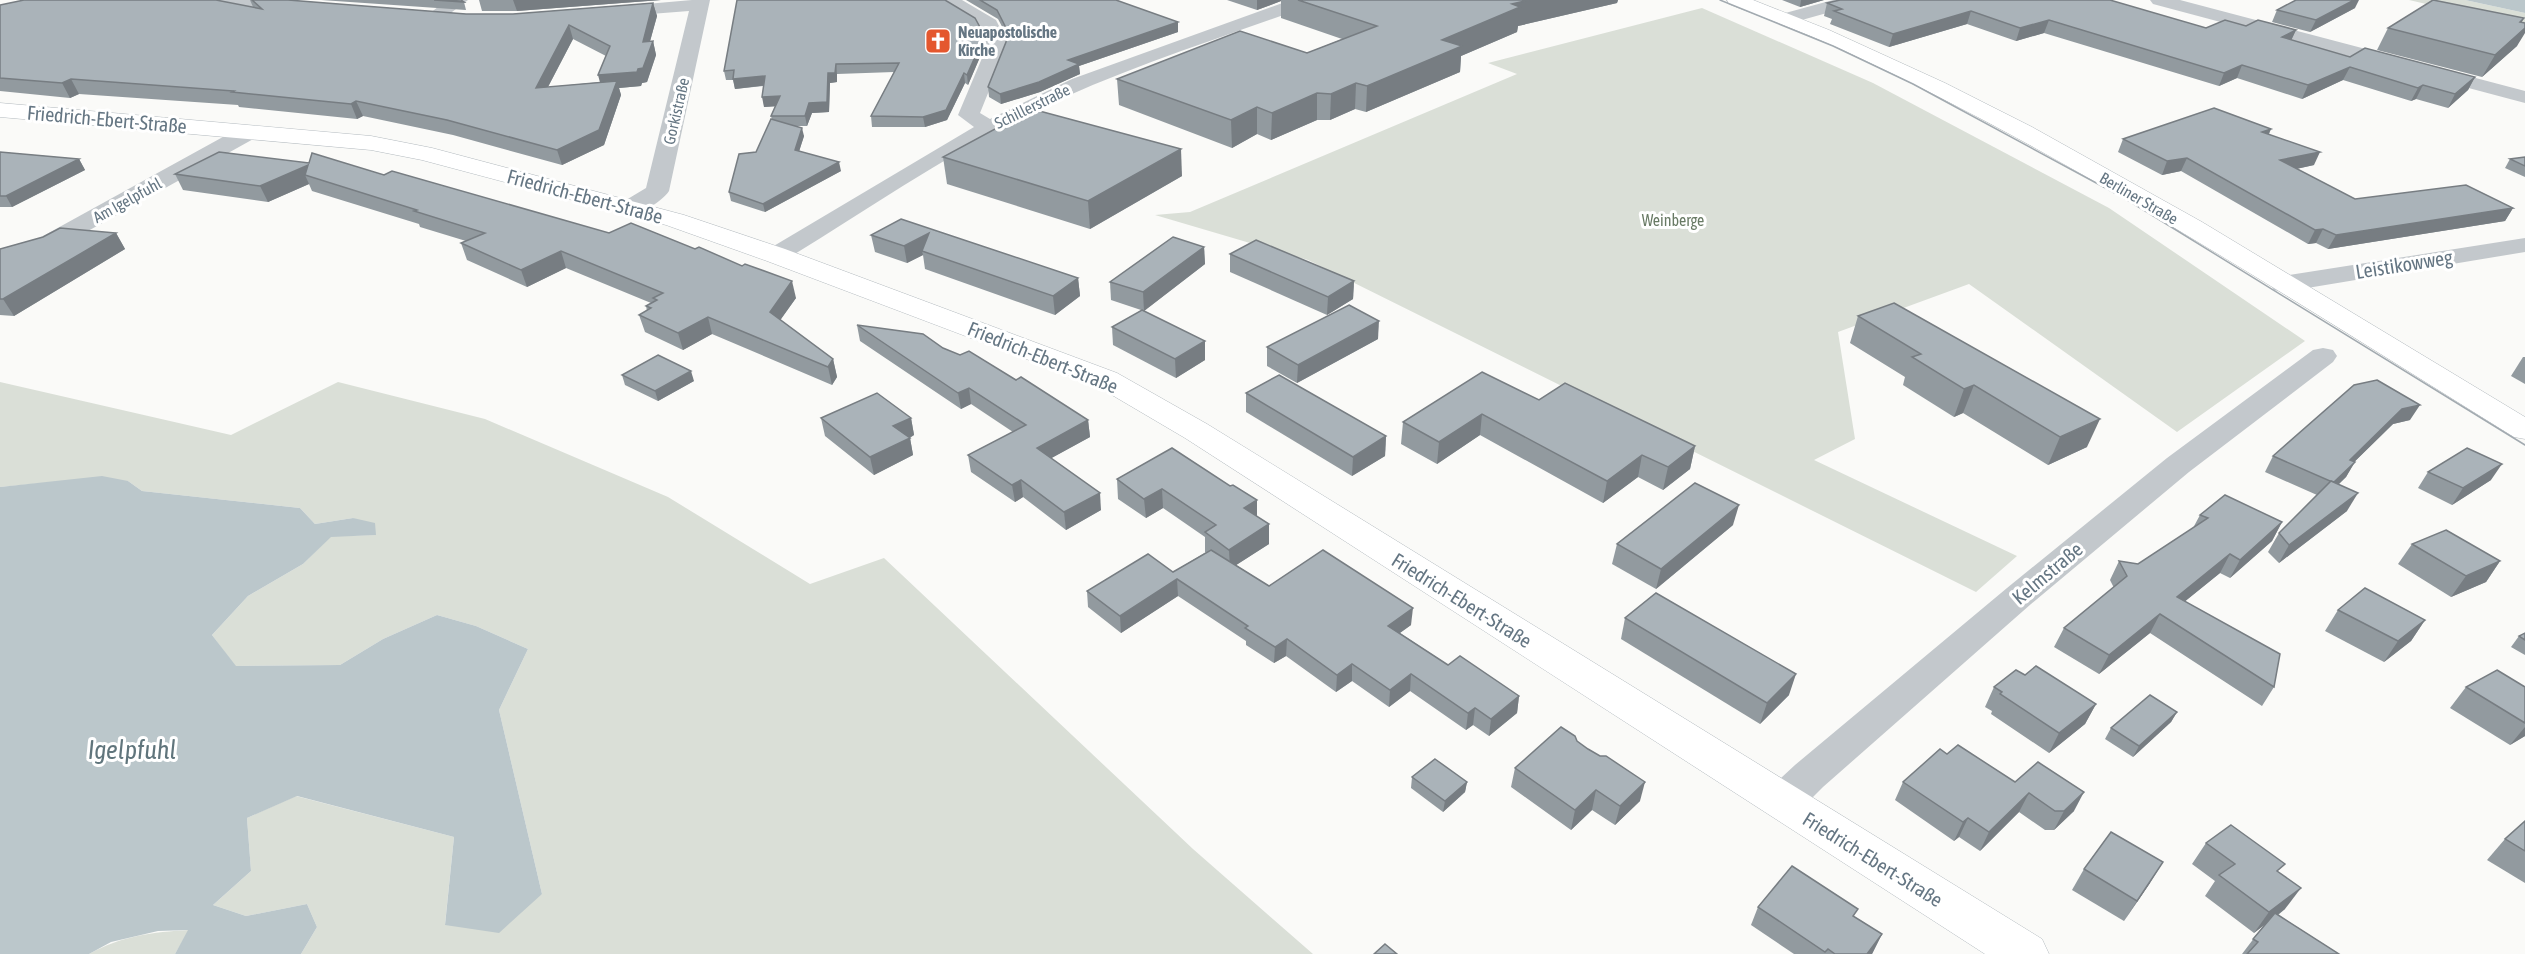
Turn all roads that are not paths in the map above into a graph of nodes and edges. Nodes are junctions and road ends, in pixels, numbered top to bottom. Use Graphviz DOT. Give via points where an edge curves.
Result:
graph roads {
  1 [pos="219,0"];
  2 [pos="459,0"];
  3 [pos="949,0"];
  4 [pos="1736,0"];
  5 [pos="1853,0"];
  6 [pos="2159,0"];
  7 [pos="1299,1"];
  8 [pos="700,3"];
  9 [pos="309,8"];
  10 [pos="597,13"];
  11 [pos="411,15"];
  12 [pos="434,17"];
  13 [pos="462,19"];
  14 [pos="1784,19"];
  15 [pos="2525,97"];
  16 [pos="0,110"];
  17 [pos="991,126"];
  18 [pos="249,132"];
  19 [pos="629,208"];
  20 [pos="2525,245"];
  21 [pos="776,255"];
  22 [pos="0,258"];
  23 [pos="2283,284"];
  24 [pos="2323,356"];
  25 [pos="2525,430"];
  26 [pos="1782,802"];
  27 [pos="2025,954"];
  1 -- 9 [label="street"];
  2 -- 12 [label="street"];
  3 -- 17 [label="street" via="989,24 996,35 995,51 969,115"];
  4 -- 14 [label="street, Berliner Straße"];
  5 -- 14 [label="street"];
  6 -- 15 [label="street"];
  7 -- 17 [label="street, Schillerstraße" via="1079,83"];
  8 -- 10 [label="street"];
  8 -- 19 [label="street, Gorkistraße" via="657,191"];
  11 -- 12 [label="street"];
  12 -- 13 [label="street"];
  14 -- 23 [label="street, Berliner Straße" via="1869,54 2027,134"];
  16 -- 18 [label="street, Friedrich-Ebert-Straße"];
  17 -- 21 [label="street, Schillerstraße"];
  18 -- 19 [label="street, Friedrich-Ebert-Straße" via="397,147"];
  18 -- 22 [label="street, Am Igelpfuhl" via="43,246"];
  19 -- 21 [label="street, Friedrich-Ebert-Straße"];
  20 -- 23 [label="street, Leistikowweg"];
  21 -- 26 [label="street, Friedrich-Ebert-Straße" via="1106,379 1196,431"];
  23 -- 25 [label="street, Berliner Straße"];
  24 -- 26 [label="street, Kelmstraße" via="2178,465 2028,588"];
  26 -- 27 [label="street, Friedrich-Ebert-Straße"];
}
